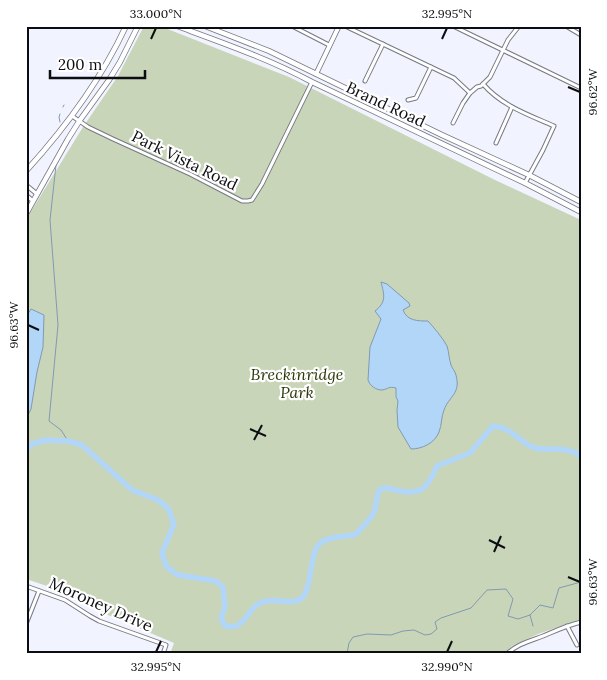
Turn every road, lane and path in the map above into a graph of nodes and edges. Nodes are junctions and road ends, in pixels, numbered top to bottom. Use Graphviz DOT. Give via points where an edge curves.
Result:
graph roads {
  1 [pos="126,26"];
  2 [pos="138,26"];
  3 [pos="178,26"];
  4 [pos="205,26"];
  5 [pos="292,26"];
  6 [pos="339,26"];
  7 [pos="345,26"];
  8 [pos="453,26"];
  9 [pos="520,26"];
  10 [pos="566,26"];
  11 [pos="581,35"];
  12 [pos="235,37"];
  13 [pos="382,44"];
  14 [pos="329,45"];
  15 [pos="232,47"];
  16 [pos="503,50"];
  17 [pos="431,67"];
  18 [pos="316,74"];
  19 [pos="365,81"];
  20 [pos="312,82"];
  21 [pos="483,84"];
  22 [pos="581,88"];
  23 [pos="470,93"];
  24 [pos="408,100"];
  25 [pos="512,107"];
  26 [pos="72,116"];
  27 [pos="80,120"];
  28 [pos="453,123"];
  29 [pos="496,143"];
  30 [pos="26,171"];
  31 [pos="529,176"];
  32 [pos="525,183"];
  33 [pos="26,185"];
  34 [pos="37,194"];
  35 [pos="26,195"];
  36 [pos="33,201"];
  37 [pos="581,202"];
  38 [pos="581,212"];
  39 [pos="26,214"];
  40 [pos="26,586"];
  41 [pos="39,591"];
  42 [pos="581,622"];
  43 [pos="26,624"];
  44 [pos="567,626"];
  45 [pos="577,645"];
  46 [pos="163,654"];
  47 [pos="507,654"];
  1 -- 26 [label="main road" via="91,91"];
  2 -- 27 [label="main road" via="109,80"];
  3 -- 15 [label="main road, Brand Road"];
  4 -- 12 [label="main road, Brand Road"];
  5 -- 14 [label="street"];
  6 -- 14 [label="street"];
  7 -- 13 [label="street"];
  8 -- 16 [label="street"];
  9 -- 16 [label="street"];
  10 -- 11 [label="street"];
  12 -- 15 [label="main road"];
  12 -- 18 [label="main road, Brand Road"];
  13 -- 17 [label="street"];
  13 -- 19 [label="street"];
  14 -- 18 [label="street"];
  15 -- 20 [label="main road, Brand Road"];
  16 -- 21 [label="street"];
  16 -- 22 [label="street"];
  17 -- 23 [label="street" via="454,78"];
  17 -- 24 [label="street" via="416,98"];
  18 -- 20 [label="main road"];
  18 -- 31 [label="main road, Brand Road"];
  20 -- 27 [label="street, Park Vista Road" via="264,182 248,201 242,201 88,127"];
  20 -- 32 [label="main road, Brand Road"];
  21 -- 23 [label="street"];
  21 -- 25 [label="street"];
  23 -- 28 [label="street"];
  25 -- 29 [label="street"];
  25 -- 31 [label="street" via="554,126"];
  26 -- 27 [label="street, Park Vista Road"];
  26 -- 30 [label="main road"];
  27 -- 34 [label="main road"];
  31 -- 32 [label="street"];
  31 -- 37 [label="main road, Brand Road"];
  32 -- 38 [label="main road, Brand Road"];
  33 -- 34 [label="street"];
  34 -- 36 [label="main road"];
  35 -- 36 [label="street"];
  36 -- 39 [label="main road"];
  40 -- 41 [label="street, Moroney Drive"];
  41 -- 43 [label="street"];
  41 -- 46 [label="street, Moroney Drive" via="65,600 99,621 166,645"];
  42 -- 44 [label="street"];
  44 -- 45 [label="street"];
  44 -- 47 [label="street" via="517,646"];
}
